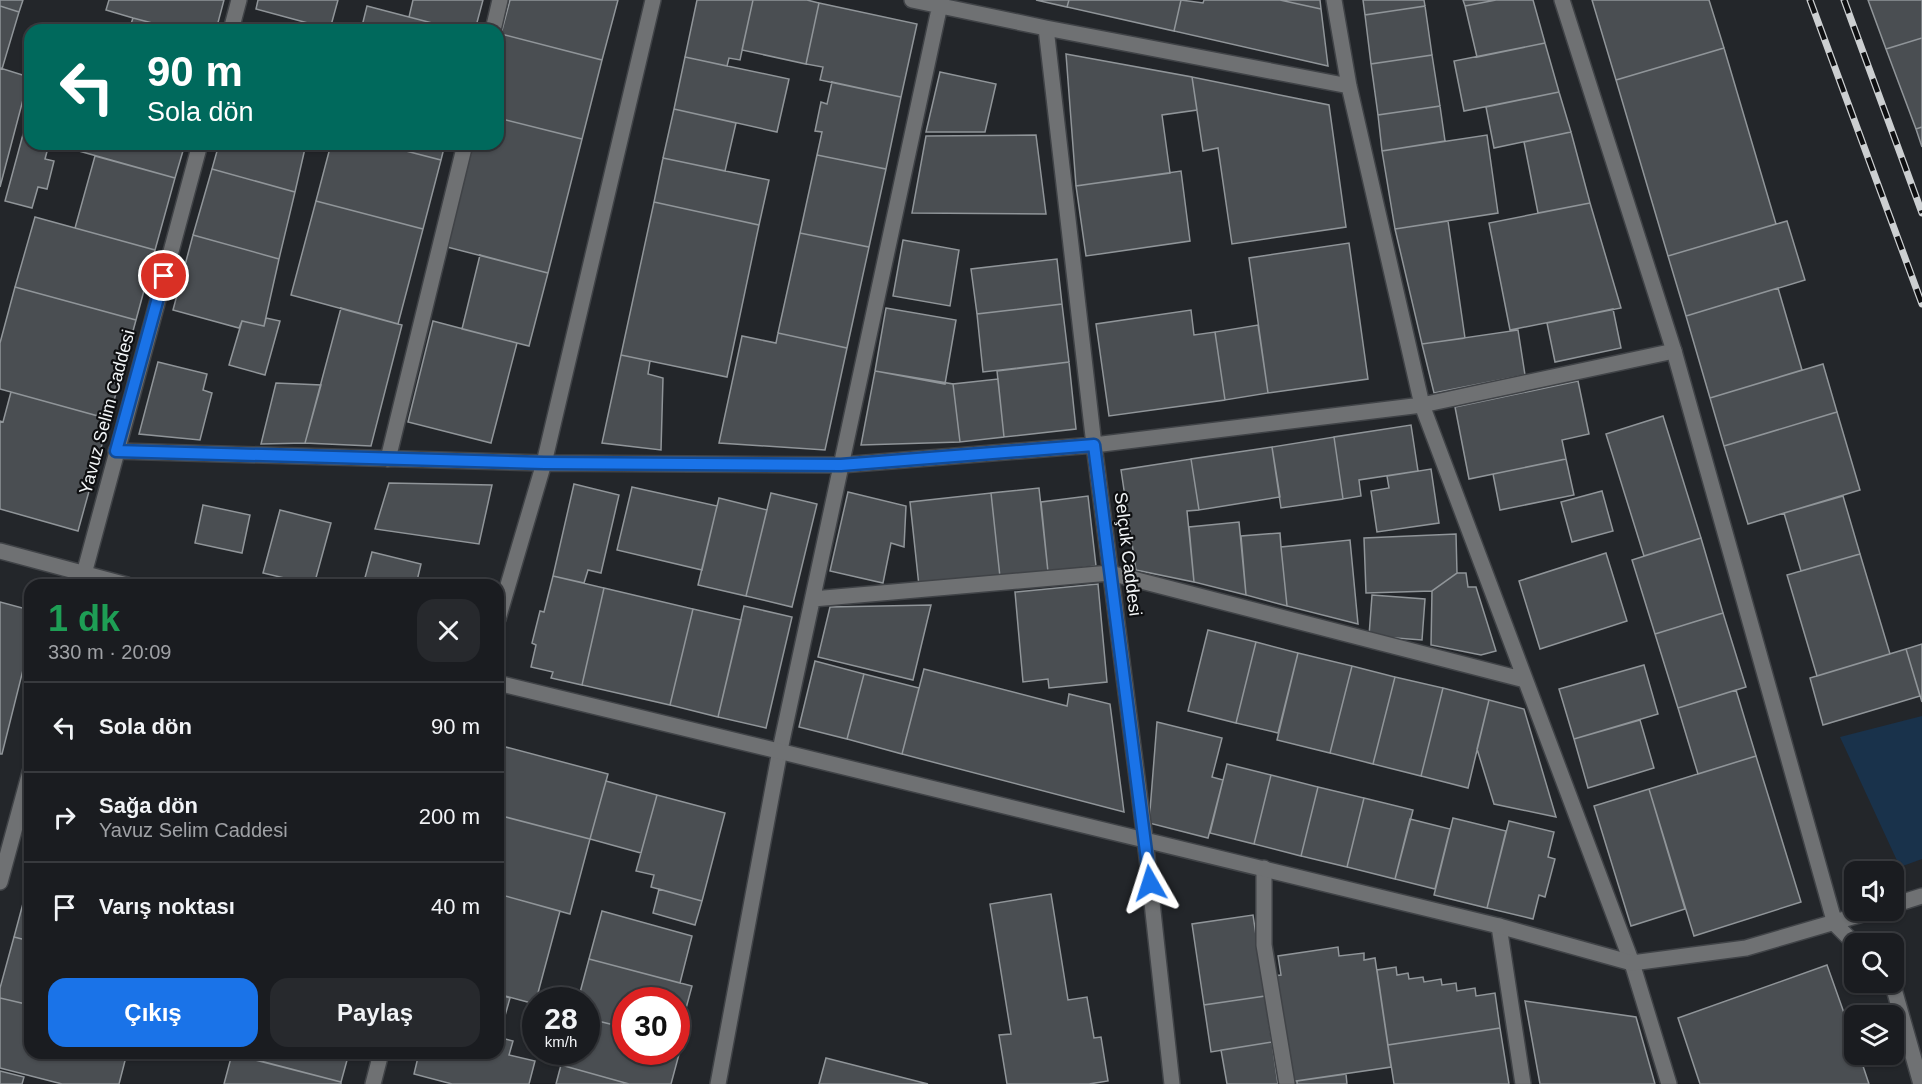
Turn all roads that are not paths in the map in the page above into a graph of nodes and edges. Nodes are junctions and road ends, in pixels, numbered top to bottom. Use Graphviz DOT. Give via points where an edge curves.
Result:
graph roads {
  1 [pos="239,0"];
  2 [pos="500,0"];
  3 [pos="652,0"];
  4 [pos="912,0"];
  5 [pos="1334,0"];
  6 [pos="1562,0"];
  7 [pos="940,3"];
  8 [pos="233,24"];
  9 [pos="494,24"];
  10 [pos="1046,28"];
  11 [pos="1349,86"];
  12 [pos="198,150"];
  13 [pos="464,150"];
  14 [pos="1674,351"];
  15 [pos="1422,405"];
  16 [pos="1094,445"];
  17 [pos="116,451"];
  18 [pos="388,459"];
  19 [pos="544,463"];
  20 [pos="841,465"];
  21 [pos="0,551"];
  22 [pos="1110,573"];
  23 [pos="82,579"];
  24 [pos="813,598"];
  25 [pos="504,599"];
  26 [pos="1526,680"];
  27 [pos="504,684"];
  28 [pos="780,750"];
  29 [pos="24,794"];
  30 [pos="1145,839"];
  31 [pos="1264,868"];
  32 [pos="0,882"];
  33 [pos="1922,896"];
  34 [pos="1904,902"];
  35 [pos="1844,921"];
  36 [pos="1835,924"];
  37 [pos="1499,926"];
  38 [pos="1844,933"];
  39 [pos="1632,963"];
  40 [pos="1895,993"];
  41 [pos="379,1059"];
  42 [pos="373,1084"];
  43 [pos="718,1084"];
  44 [pos="1172,1084"];
  45 [pos="1287,1084"];
  46 [pos="1522,1084"];
  47 [pos="1670,1084"];
  48 [pos="1921,1084"];
  1 -- 8 [label="street"];
  2 -- 9 [label="street"];
  3 -- 19 [label="street"];
  4 -- 7 [label="street"];
  5 -- 11 [label="street"];
  6 -- 14 [label="street"];
  7 -- 10 [label="street"];
  7 -- 20 [label="street"];
  10 -- 11 [label="street"];
  10 -- 16 [label="street, Selçuk Caddesi"];
  11 -- 15 [label="street"];
  12 -- 17 [label="street, Yavuz Selim Caddesi"];
  13 -- 18 [label="street"];
  14 -- 15 [label="street"];
  14 -- 36 [label="street"];
  15 -- 16 [label="street"];
  15 -- 26 [label="street"];
  16 -- 20 [label="street"];
  16 -- 22 [label="street, Selçuk Caddesi"];
  17 -- 18 [label="street"];
  17 -- 23 [label="street, Yavuz Selim Caddesi"];
  18 -- 19 [label="street"];
  19 -- 20 [label="street"];
  19 -- 25 [label="street"];
  20 -- 24 [label="street"];
  21 -- 23 [label="street"];
  22 -- 24 [label="street"];
  22 -- 26 [label="street"];
  22 -- 30 [label="street, Selçuk Caddesi"];
  24 -- 28 [label="street"];
  26 -- 39 [label="street"];
  27 -- 28 [label="street"];
  28 -- 30 [label="street"];
  28 -- 43 [label="street"];
  29 -- 32 [label="street"];
  30 -- 31 [label="street"];
  30 -- 44 [label="street, Selçuk Caddesi"];
  31 -- 37 [label="street"];
  31 -- 45 [label="street" via="1264,945"];
  33 -- 34 [label="street"];
  35 -- 36 [label="street"];
  36 -- 38 [label="street"];
  36 -- 39 [label="street" via="1746,948"];
  37 -- 39 [label="street"];
  37 -- 46 [label="street"];
  39 -- 47 [label="street"];
  40 -- 48 [label="street"];
  41 -- 42 [label="street"];
}
